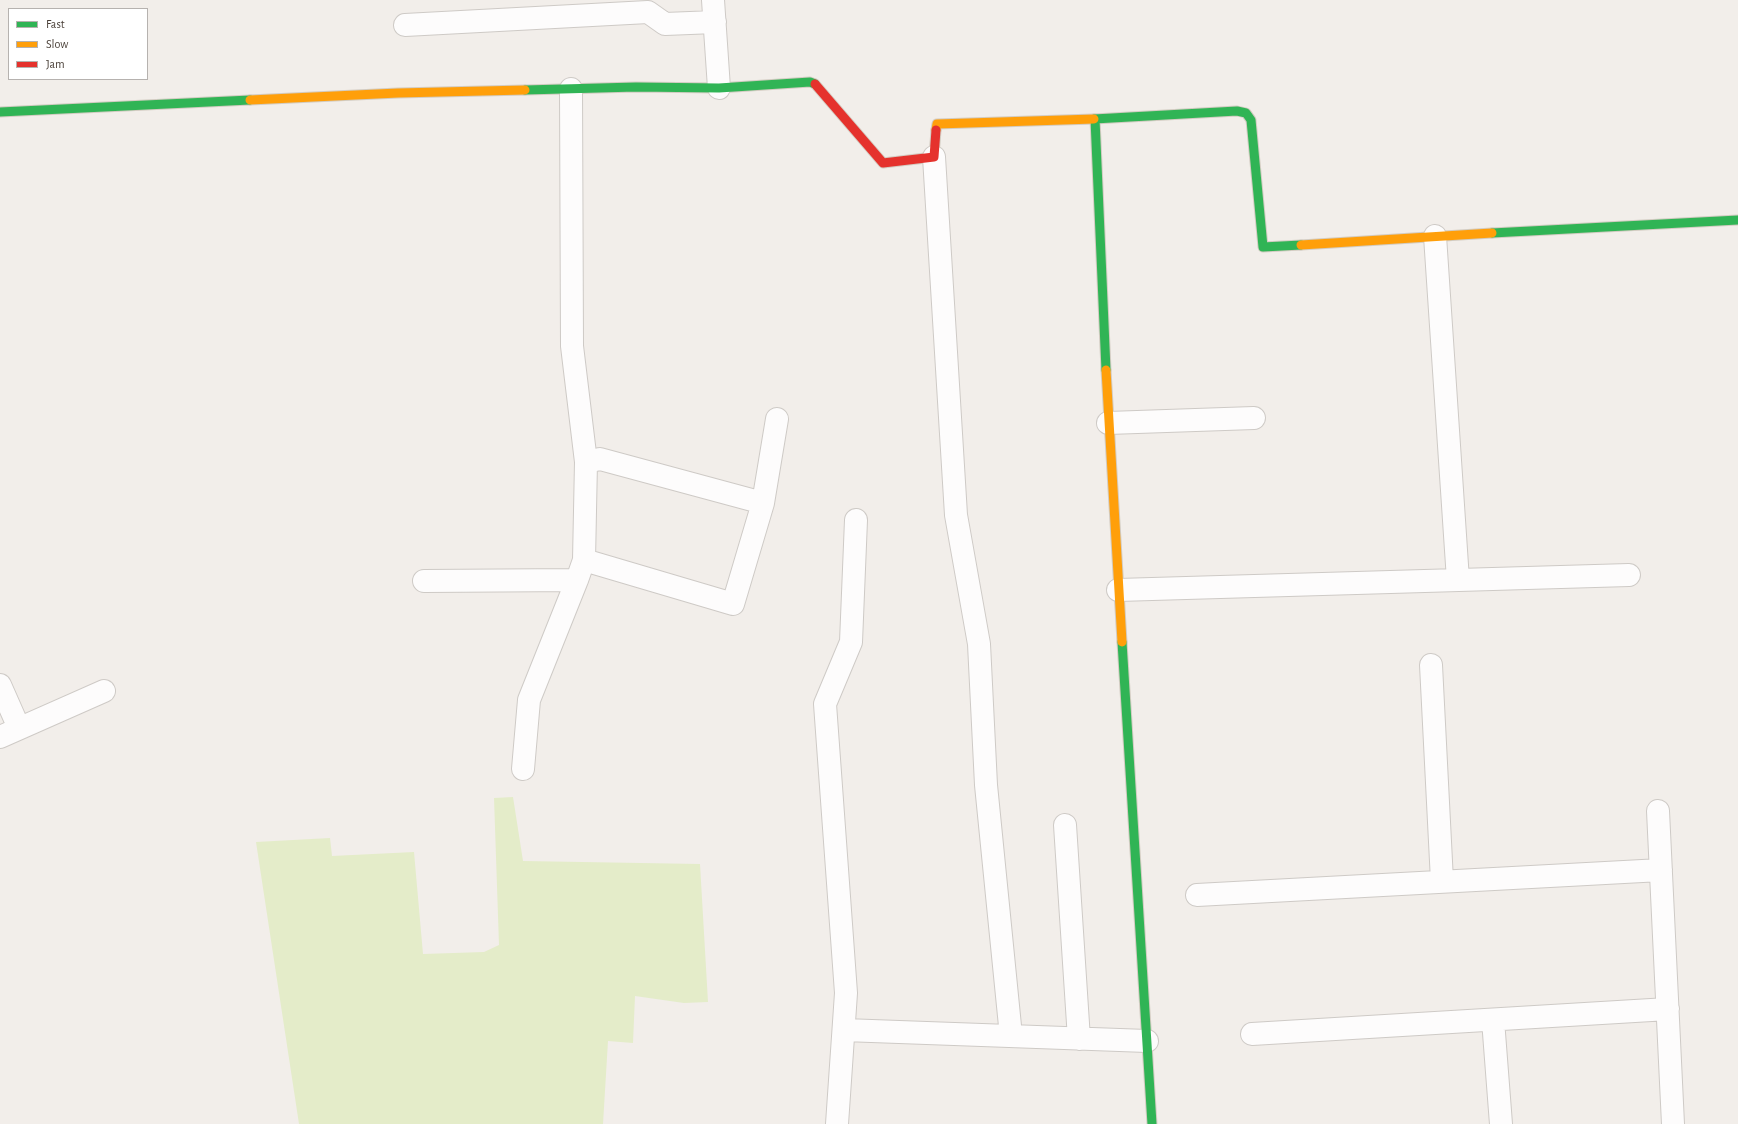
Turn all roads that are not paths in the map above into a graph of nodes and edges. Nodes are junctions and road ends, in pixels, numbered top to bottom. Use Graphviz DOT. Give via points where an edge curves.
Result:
graph roads {
  1 [pos="713,0"];
  2 [pos="715,22"];
  3 [pos="405,25"];
  4 [pos="719,88"];
  5 [pos="571,89"];
  6 [pos="0,112"];
  7 [pos="1095,119"];
  8 [pos="934,157"];
  9 [pos="1738,220"];
  10 [pos="1435,236"];
  11 [pos="1254,418"];
  12 [pos="777,419"];
  13 [pos="1108,423"];
  14 [pos="586,462"];
  15 [pos="763,503"];
  16 [pos="856,520"];
  17 [pos="584,560"];
  18 [pos="1628,575"];
  19 [pos="577,580"];
  20 [pos="1458,580"];
  21 [pos="424,581"];
  22 [pos="1118,590"];
  23 [pos="1431,665"];
  24 [pos="0,685"];
  25 [pos="104,691"];
  26 [pos="10,733"];
  27 [pos="523,769"];
  28 [pos="1658,811"];
  29 [pos="1065,825"];
  30 [pos="1661,870"];
  31 [pos="1442,881"];
  32 [pos="1197,895"];
  33 [pos="1668,1009"];
  34 [pos="1493,1020"];
  35 [pos="844,1030"];
  36 [pos="1252,1034"];
  37 [pos="1010,1036"];
  38 [pos="1079,1039"];
  39 [pos="1147,1041"];
  40 [pos="837,1124"];
  41 [pos="1152,1124"];
  42 [pos="1501,1124"];
  43 [pos="1673,1124"];
  1 -- 2 [label="street"];
  2 -- 3 [label="street" via="665,24 648,12"];
  2 -- 4 [label="street"];
  4 -- 5 [label="street"];
  4 -- 8 [label="street" via="810,82 817,85 847,124 883,162"];
  5 -- 6 [label="street" via="398,93"];
  5 -- 14 [label="street" via="572,346"];
  7 -- 8 [label="street" via="937,124"];
  7 -- 10 [label="street" via="1237,111 1246,113 1251,120 1263,248"];
  7 -- 13 [label="street"];
  8 -- 37 [label="street" via="956,515 979,644 986,785"];
  9 -- 10 [label="street"];
  10 -- 20 [label="street"];
  11 -- 13 [label="street"];
  12 -- 15 [label="street"];
  13 -- 22 [label="street"];
  14 -- 15 [label="street" via="600,459"];
  14 -- 17 [label="street"];
  15 -- 17 [label="street" via="733,604"];
  16 -- 35 [label="street" via="851,642 825,704 846,993"];
  17 -- 19 [label="street"];
  18 -- 20 [label="street"];
  19 -- 21 [label="street"];
  19 -- 27 [label="street" via="529,700"];
  20 -- 22 [label="street"];
  22 -- 39 [label="street"];
  23 -- 31 [label="street"];
  24 -- 26 [label="street"];
  25 -- 26 [label="street"];
  28 -- 30 [label="street"];
  29 -- 38 [label="street"];
  30 -- 31 [label="street"];
  30 -- 33 [label="street"];
  31 -- 32 [label="street"];
  33 -- 34 [label="street"];
  33 -- 43 [label="street"];
  34 -- 36 [label="street"];
  34 -- 42 [label="street"];
  35 -- 37 [label="street"];
  35 -- 40 [label="street"];
  37 -- 38 [label="street"];
  38 -- 39 [label="street"];
  39 -- 41 [label="street"];
}
